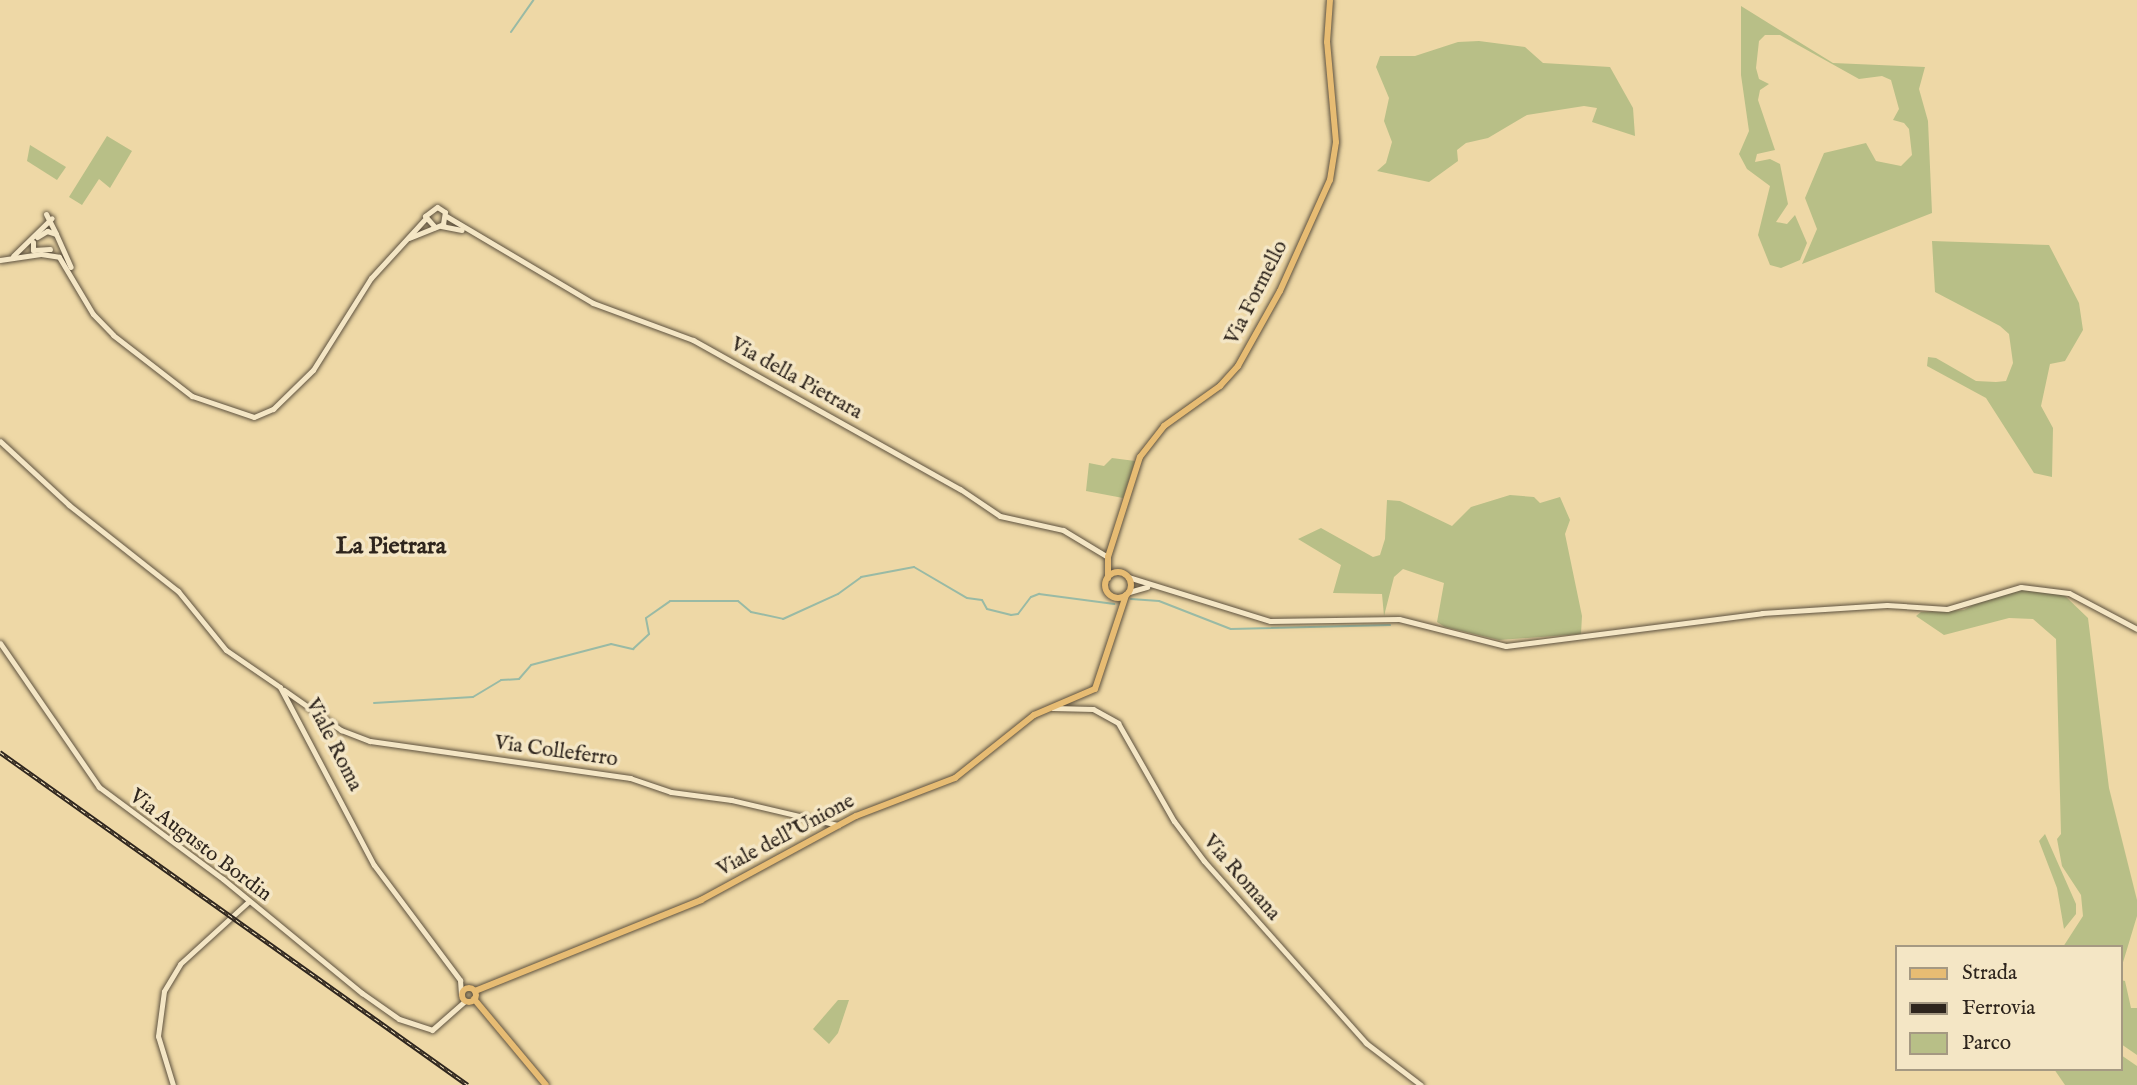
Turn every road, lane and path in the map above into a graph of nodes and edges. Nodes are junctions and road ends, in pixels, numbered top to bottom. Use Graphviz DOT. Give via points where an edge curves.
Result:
graph roads {
  1 [pos="1330,0"];
  2 [pos="446,216"];
  3 [pos="425,219"];
  4 [pos="438,227"];
  5 [pos="465,230"];
  6 [pos="57,236"];
  7 [pos="37,237"];
  8 [pos="398,246"];
  9 [pos="26,248"];
  10 [pos="50,249"];
  11 [pos="37,254"];
  12 [pos="1,260"];
  13 [pos="78,283"];
  14 [pos="0,441"];
  15 [pos="1108,557"];
  16 [pos="1124,575"];
  17 [pos="1108,578"];
  18 [pos="1153,587"];
  19 [pos="1128,594"];
  20 [pos="1111,596"];
  21 [pos="1117,613"];
  22 [pos="2137,629"];
  23 [pos="0,643"];
  24 [pos="280,687"];
  25 [pos="1046,708"];
  26 [pos="838,825"];
  27 [pos="249,901"];
  28 [pos="475,991"];
  29 [pos="461,998"];
  30 [pos="474,999"];
  31 [pos="173,1085"];
  32 [pos="546,1085"];
  33 [pos="1421,1085"];
  1 -- 15 [label="main road, Via Formello" via="1327,42 1336,144 1330,180 1278,296 1240,364 1220,386 1164,426 1141,454"];
  2 -- 3 [label="street" via="433,207"];
  2 -- 4 [label="street"];
  2 -- 5 [label="street, Via della Pietrara"];
  3 -- 4 [label="street"];
  3 -- 8 [label="street"];
  4 -- 5 [label="street, Via della Pietrara"];
  4 -- 8 [label="street"];
  5 -- 15 [label="street, Via della Pietrara" via="595,304 688,337 999,515 1063,530"];
  6 -- 7 [label="street" via="47,231"];
  6 -- 7 [label="street" via="50,222"];
  6 -- 10 [label="street"];
  6 -- 13 [label="street"];
  7 -- 9 [label="street"];
  7 -- 10 [label="street" via="33,250"];
  8 -- 13 [label="street" via="360,293 320,362 273,409 249,417 202,402 99,322"];
  9 -- 11 [label="street"];
  9 -- 12 [label="street"];
  10 -- 11 [label="street"];
  11 -- 12 [label="street"];
  11 -- 13 [label="street" via="61,259"];
  14 -- 24 [label="street, Viale Roma" via="69,505 172,587 229,653"];
  15 -- 16 [label="main road"];
  15 -- 17 [label="main road, Via Formello"];
  16 -- 17 [label="main road"];
  16 -- 18 [label="street"];
  16 -- 19 [label="main road"];
  17 -- 20 [label="main road, Via Formello"];
  18 -- 19 [label="street"];
  18 -- 22 [label="street" via="1178,590 1270,621 1399,620 1506,646 1762,613 1892,604 1947,609 2021,587 2066,592"];
  19 -- 20 [label="main road"];
  19 -- 21 [label="main road"];
  20 -- 21 [label="main road, Via Formello"];
  21 -- 25 [label="main road, Viale dell'Unione" via="1097,687"];
  23 -- 27 [label="street, Via Augusto Bordin" via="95,784"];
  24 -- 26 [label="street, Via Colleferro" via="341,730 370,741 631,778 671,792 731,800"];
  24 -- 29 [label="street, Viale Roma" via="379,874 460,980"];
  25 -- 26 [label="main road, Viale dell'Unione" via="946,783"];
  25 -- 33 [label="street, Via Romana" via="1093,709 1118,723 1174,821 1204,861 1366,1043"];
  26 -- 28 [label="main road, Viale dell'Unione" via="702,900"];
  27 -- 29 [label="street, Via Augusto Bordin" via="387,1012 424,1028 439,1027"];
  27 -- 31 [label="street" via="180,964 163,991 158,1036"];
  28 -- 29 [label="main road" via="468,988"];
  28 -- 30 [label="main road"];
  29 -- 30 [label="main road"];
  30 -- 32 [label="main road"];
}
